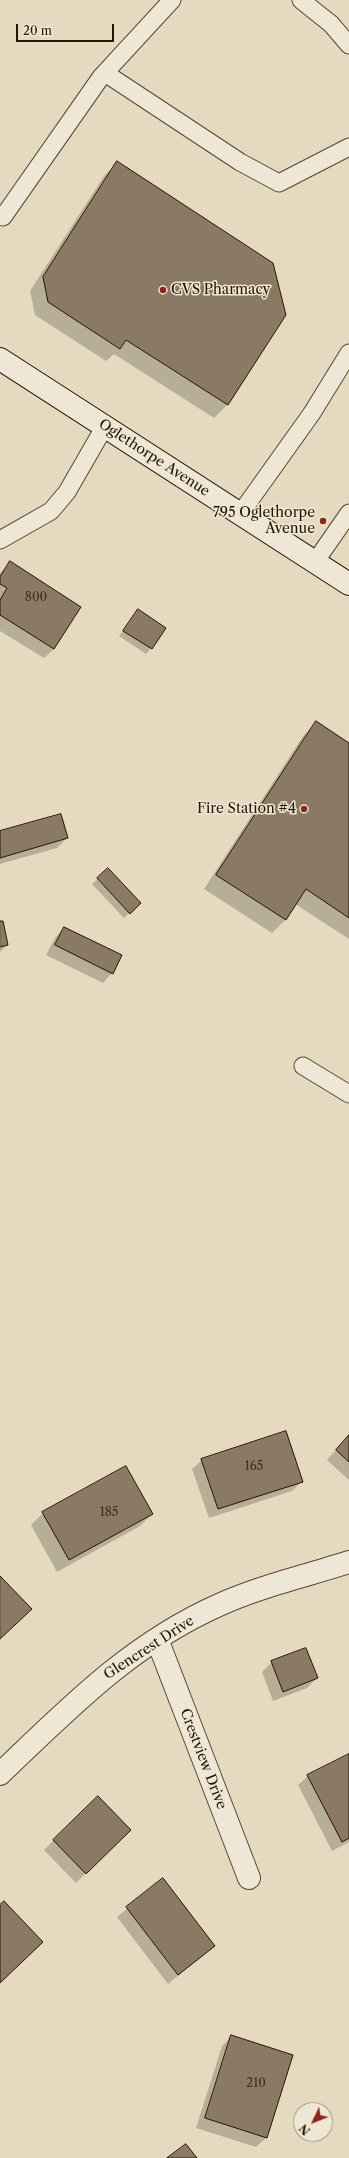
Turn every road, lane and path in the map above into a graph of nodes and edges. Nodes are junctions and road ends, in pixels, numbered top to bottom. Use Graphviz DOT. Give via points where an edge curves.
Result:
graph roads {
  1 [pos="172,0"];
  2 [pos="301,0"];
  3 [pos="349,46"];
  4 [pos="105,73"];
  5 [pos="349,147"];
  6 [pos="3,217"];
  7 [pos="349,353"];
  8 [pos="0,358"];
  9 [pos="105,426"];
  10 [pos="349,513"];
  11 [pos="240,514"];
  12 [pos="0,540"];
  13 [pos="315,562"];
  14 [pos="349,584"];
  15 [pos="303,1066"];
  16 [pos="349,1094"];
  17 [pos="349,1562"];
  18 [pos="157,1639"];
  19 [pos="0,1774"];
  20 [pos="249,1878"];
  1 -- 4 [label="lane"];
  2 -- 3 [label="lane" via="331,24"];
  4 -- 5 [label="lane" via="240,162 279,183"];
  4 -- 6 [label="lane"];
  7 -- 11 [label="lane" via="312,413"];
  8 -- 9 [label="street, Oglethorpe Avenue"];
  9 -- 11 [label="street, Oglethorpe Avenue"];
  9 -- 12 [label="lane" via="67,492 52,511"];
  10 -- 13 [label="lane"];
  11 -- 13 [label="street, Oglethorpe Avenue"];
  13 -- 14 [label="street, Oglethorpe Avenue"];
  15 -- 16 [label="lane"];
  17 -- 18 [label="street, Glencrest Drive" via="258,1590 220,1605"];
  18 -- 19 [label="street, Glencrest Drive" via="92,1687"];
  18 -- 20 [label="street, Crestview Drive"];
}
